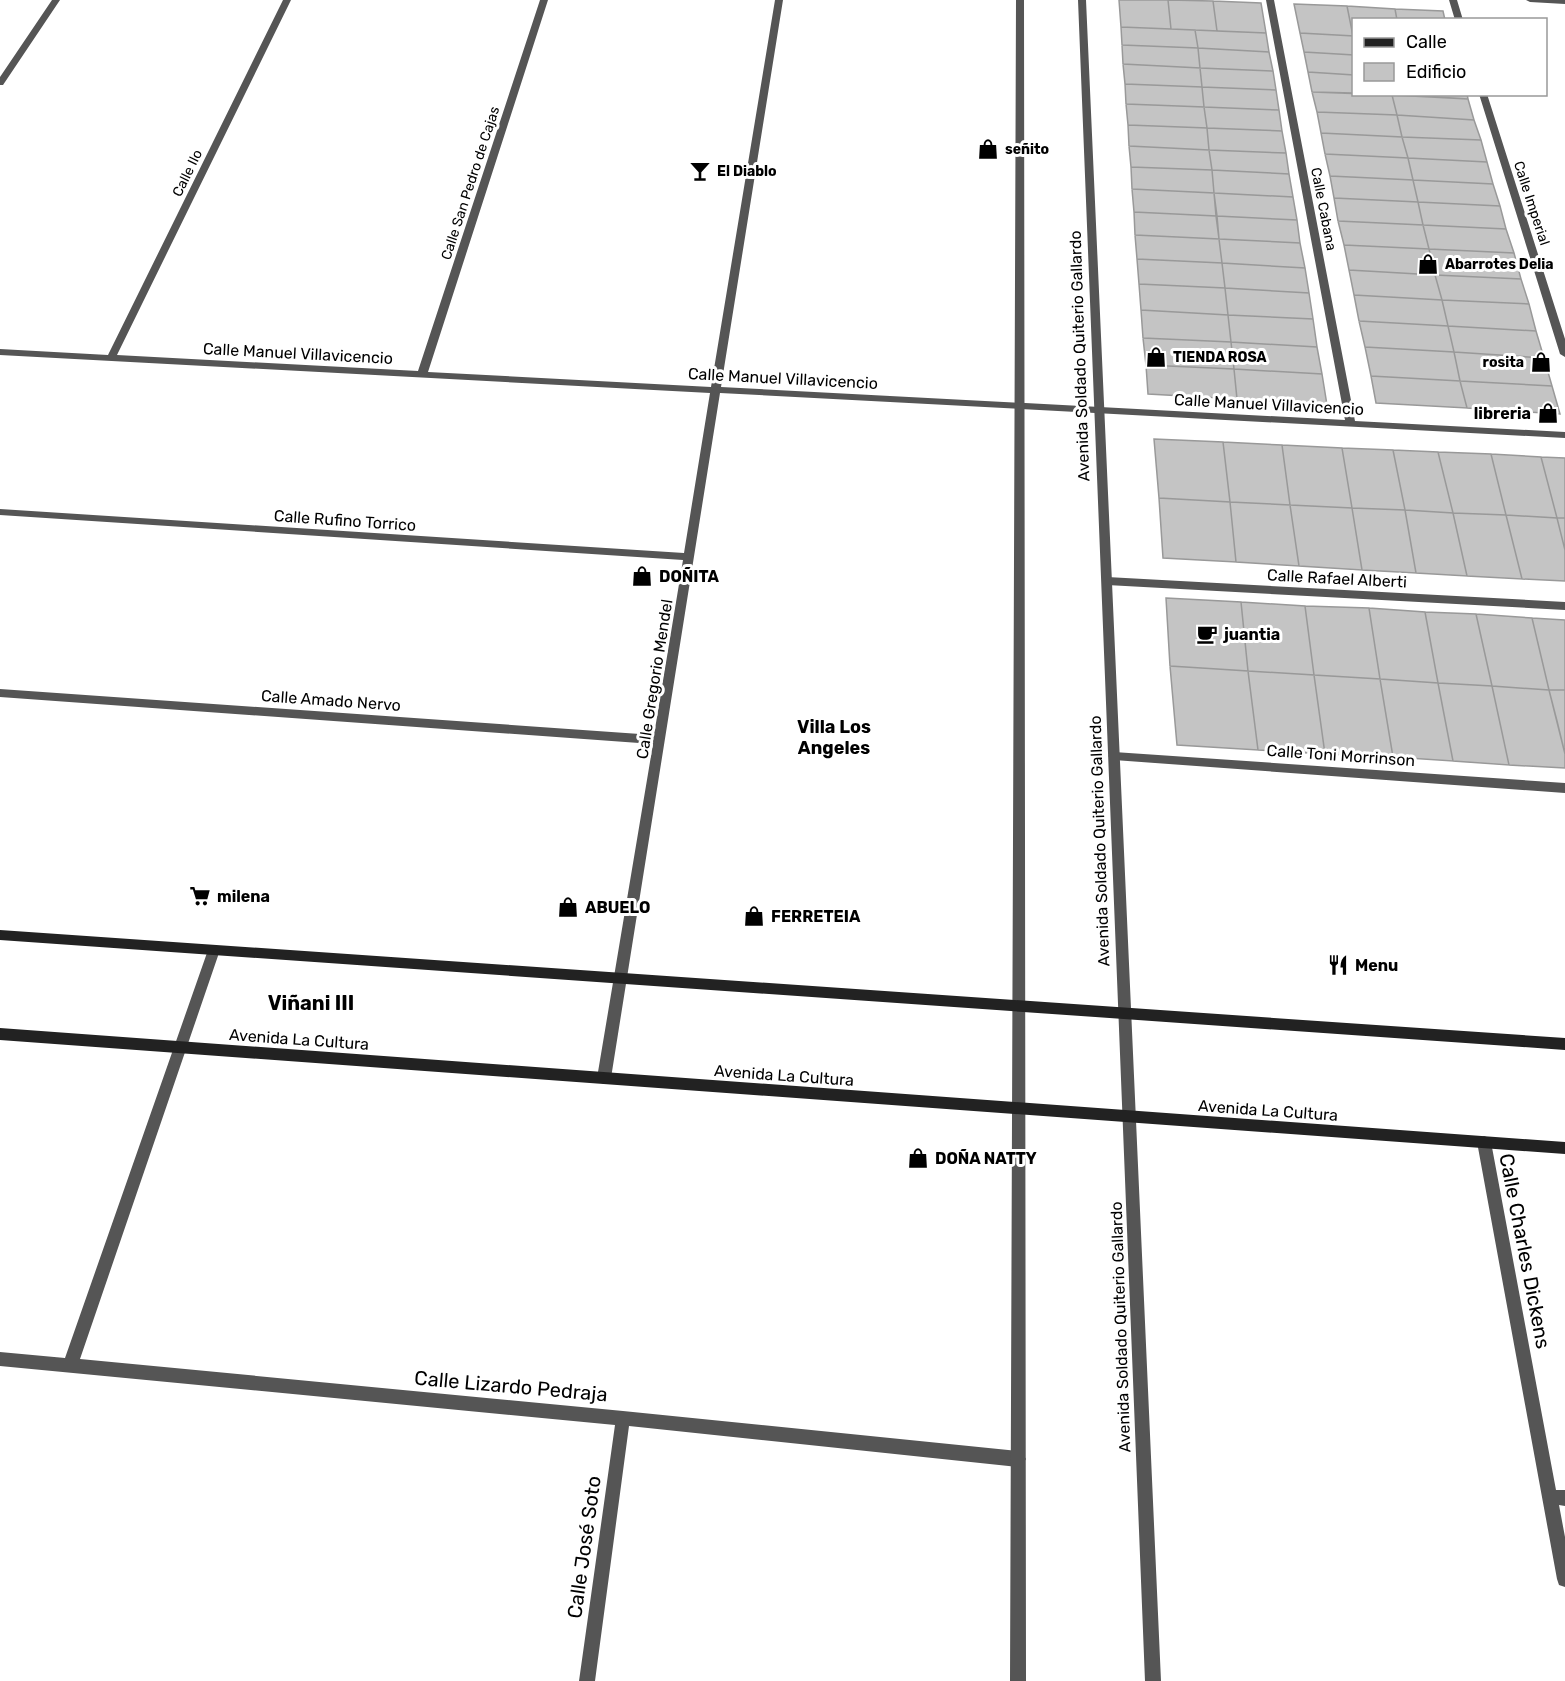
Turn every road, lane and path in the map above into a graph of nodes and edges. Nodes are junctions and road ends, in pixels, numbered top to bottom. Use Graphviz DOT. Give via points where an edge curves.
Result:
graph roads {
  1 [pos="56,0"];
  2 [pos="287,0"];
  3 [pos="544,0"];
  4 [pos="779,0"];
  5 [pos="1020,0"];
  6 [pos="1082,0"];
  7 [pos="1270,0"];
  8 [pos="1453,0"];
  9 [pos="1530,0"];
  10 [pos="1565,2"];
  11 [pos="1459,18"];
  12 [pos="0,82"];
  13 [pos="1484,96"];
  14 [pos="0,352"];
  15 [pos="1565,354"];
  16 [pos="111,358"];
  17 [pos="422,374"];
  18 [pos="716,389"];
  19 [pos="1019,406"];
  20 [pos="1099,410"];
  21 [pos="1351,424"];
  22 [pos="1565,435"];
  23 [pos="0,512"];
  24 [pos="689,557"];
  25 [pos="1107,581"];
  26 [pos="1565,606"];
  27 [pos="0,693"];
  28 [pos="659,740"];
  29 [pos="1114,756"];
  30 [pos="1565,788"];
  31 [pos="0,935"];
  32 [pos="214,950"];
  33 [pos="621,978"];
  34 [pos="1018,1006"];
  35 [pos="1124,1014"];
  36 [pos="0,1034"];
  37 [pos="1565,1044"];
  38 [pos="180,1047"];
  39 [pos="604,1078"];
  40 [pos="1018,1108"];
  41 [pos="1129,1116"];
  42 [pos="1484,1142"];
  43 [pos="1565,1148"];
  44 [pos="0,1359"];
  45 [pos="70,1366"];
  46 [pos="623,1418"];
  47 [pos="1018,1459"];
  48 [pos="1558,1497"];
  49 [pos="1565,1579"];
  50 [pos="587,1681"];
  51 [pos="1018,1681"];
  52 [pos="1152,1681"];
  1 -- 12 [label="street"];
  2 -- 16 [label="street, Calle Ilo"];
  3 -- 17 [label="street, Calle San Pedro de Cajas"];
  4 -- 18 [label="street, Calle Gregorio Mendel"];
  5 -- 19 [label="street"];
  6 -- 20 [label="street, Avenida Soldado Quiterio Gallardo"];
  7 -- 21 [label="street, Calle Cabana"];
  8 -- 11 [label="street"];
  9 -- 10 [label="street"];
  13 -- 15 [label="street, Calle Imperial"];
  14 -- 16 [label="street, Calle Manuel Villavicencio"];
  16 -- 17 [label="street, Calle Manuel Villavicencio"];
  17 -- 18 [label="street, Calle Manuel Villavicencio"];
  18 -- 19 [label="street, Calle Manuel Villavicencio"];
  18 -- 24 [label="street, Calle Gregorio Mendel"];
  19 -- 20 [label="street, Calle Manuel Villavicencio"];
  19 -- 34 [label="street"];
  20 -- 21 [label="street, Calle Manuel Villavicencio"];
  20 -- 25 [label="street, Avenida Soldado Quiterio Gallardo"];
  21 -- 22 [label="street, Calle Manuel Villavicencio"];
  23 -- 24 [label="street, Calle Rufino Torrico"];
  24 -- 28 [label="street, Calle Gregorio Mendel"];
  25 -- 26 [label="street, Calle Rafael Alberti"];
  25 -- 29 [label="street, Avenida Soldado Quiterio Gallardo"];
  27 -- 28 [label="street, Calle Amado Nervo"];
  28 -- 33 [label="street, Calle Gregorio Mendel"];
  29 -- 30 [label="street, Calle Toni Morrinson"];
  29 -- 35 [label="street, Avenida Soldado Quiterio Gallardo"];
  31 -- 32 [label="main road"];
  32 -- 33 [label="main road"];
  32 -- 38 [label="street"];
  33 -- 34 [label="main road"];
  33 -- 39 [label="street, Calle Gregorio Mendel"];
  34 -- 35 [label="main road"];
  34 -- 40 [label="street"];
  35 -- 37 [label="main road"];
  35 -- 41 [label="street, Avenida Soldado Quiterio Gallardo"];
  36 -- 38 [label="main road, Avenida La Cultura"];
  38 -- 39 [label="main road, Avenida La Cultura"];
  38 -- 45 [label="street"];
  39 -- 40 [label="main road, Avenida La Cultura"];
  40 -- 41 [label="main road, Avenida La Cultura"];
  40 -- 47 [label="street"];
  41 -- 42 [label="main road, Avenida La Cultura"];
  41 -- 52 [label="street, Avenida Soldado Quiterio Gallardo"];
  42 -- 43 [label="main road, Avenida La Cultura"];
  42 -- 48 [label="street, Calle Charles Dickens"];
  44 -- 45 [label="street, Calle Lizardo Pedraja"];
  45 -- 46 [label="street, Calle Lizardo Pedraja"];
  46 -- 47 [label="street, Calle Lizardo Pedraja"];
  46 -- 50 [label="street, Calle José Soto"];
  47 -- 51 [label="street"];
  48 -- 49 [label="street, Calle Charles Dickens"];
}
